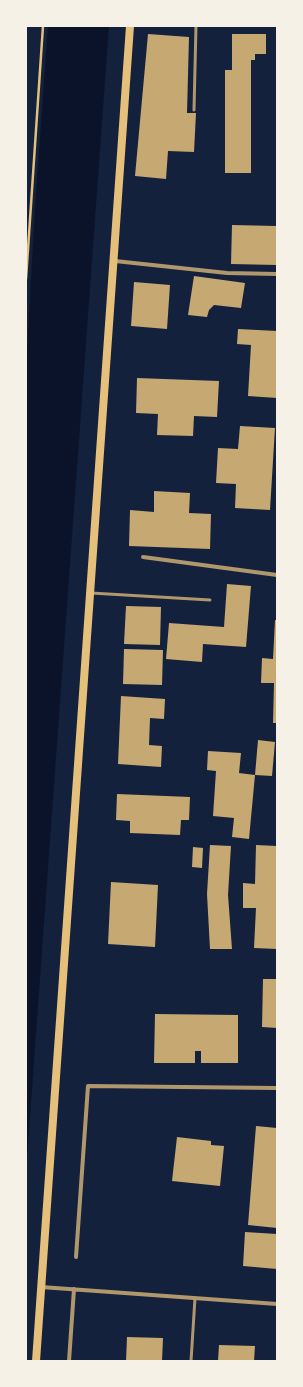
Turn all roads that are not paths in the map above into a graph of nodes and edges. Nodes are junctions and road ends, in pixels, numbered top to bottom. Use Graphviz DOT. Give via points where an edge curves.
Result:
graph roads {
  1 [pos="130,26"];
  2 [pos="196,26"];
  3 [pos="194,110"];
  4 [pos="115,261"];
  5 [pos="277,274"];
  6 [pos="143,556"];
  7 [pos="277,575"];
  8 [pos="90,593"];
  9 [pos="210,600"];
  10 [pos="277,1088"];
  11 [pos="76,1257"];
  12 [pos="41,1287"];
  13 [pos="74,1289"];
  14 [pos="195,1298"];
  15 [pos="277,1304"];
  16 [pos="36,1361"];
  17 [pos="69,1361"];
  18 [pos="191,1361"];
  1 -- 4 [label="main road"];
  2 -- 3 [label="lane"];
  4 -- 5 [label="street" via="227,273"];
  4 -- 8 [label="main road"];
  6 -- 7 [label="street"];
  8 -- 9 [label="lane"];
  8 -- 12 [label="main road"];
  10 -- 11 [label="street" via="88,1086"];
  12 -- 13 [label="street"];
  12 -- 16 [label="main road"];
  13 -- 14 [label="street"];
  13 -- 17 [label="street"];
  14 -- 15 [label="street"];
  14 -- 18 [label="lane"];
}
